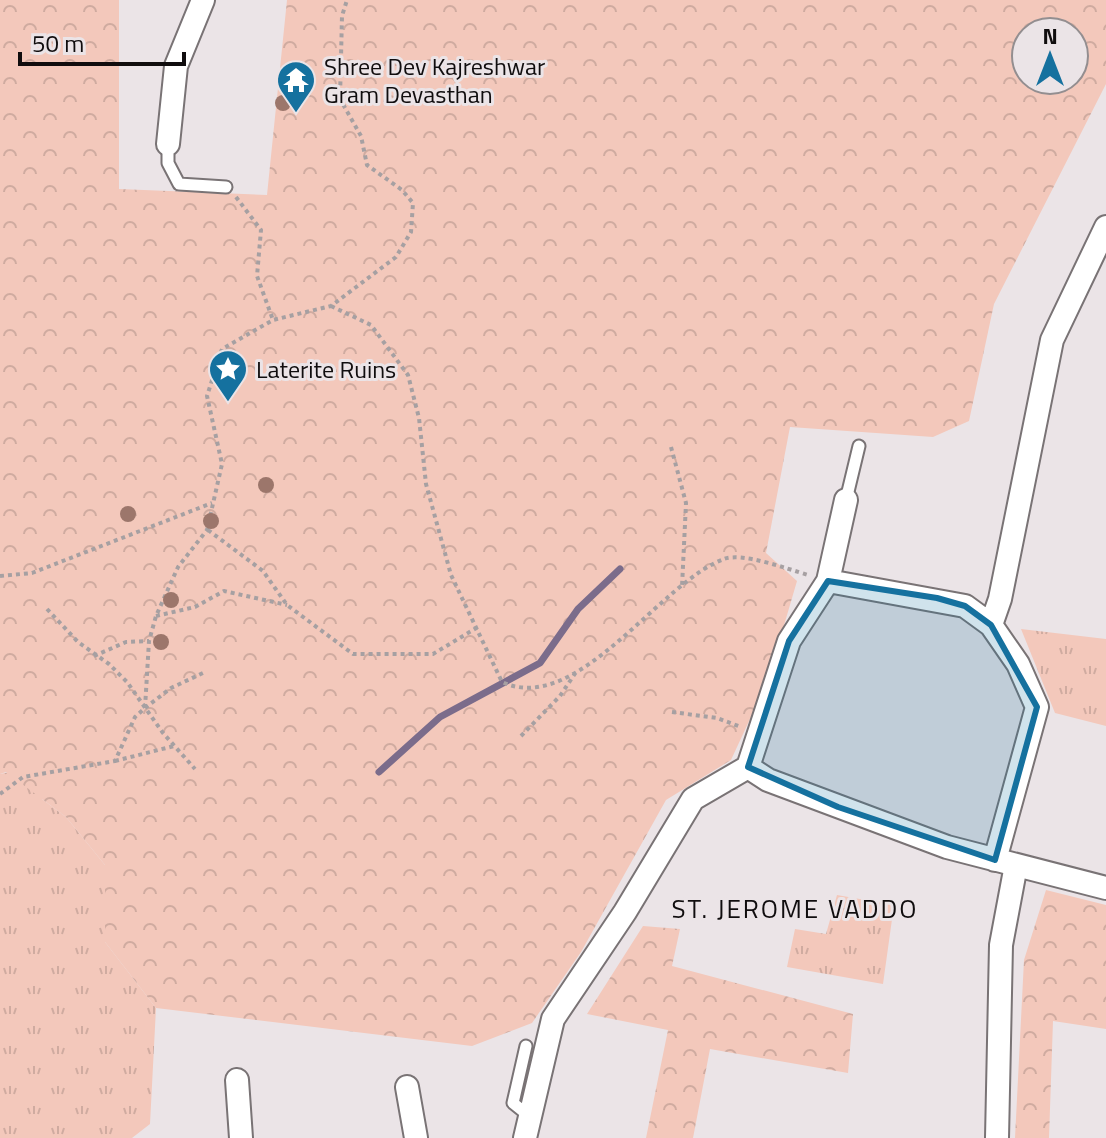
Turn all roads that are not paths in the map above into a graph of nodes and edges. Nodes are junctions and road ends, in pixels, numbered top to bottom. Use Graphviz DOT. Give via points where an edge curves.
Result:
graph roads {
  1 [pos="203,0"];
  2 [pos="168,144"];
  3 [pos="226,187"];
  4 [pos="1106,227"];
  5 [pos="859,446"];
  6 [pos="846,500"];
  7 [pos="828,580"];
  8 [pos="991,625"];
  9 [pos="748,767"];
  10 [pos="1006,862"];
  11 [pos="1106,888"];
  12 [pos="526,1046"];
  13 [pos="237,1080"];
  14 [pos="407,1087"];
  15 [pos="528,1115"];
  16 [pos="241,1138"];
  17 [pos="416,1138"];
  18 [pos="525,1138"];
  19 [pos="997,1138"];
  1 -- 2 [label="street" via="176,66"];
  2 -- 3 [label="lane" via="168,163 179,184"];
  4 -- 8 [label="street" via="1052,340"];
  5 -- 6 [label="lane"];
  6 -- 7 [label="street"];
  7 -- 8 [label="street" via="965,606"];
  7 -- 9 [label="street" via="789,641"];
  8 -- 10 [label="street" via="1018,664 1037,707"];
  9 -- 10 [label="street" via="768,780 893,827"];
  9 -- 15 [label="street" via="693,799 553,1019"];
  10 -- 11 [label="street"];
  10 -- 19 [label="street"];
  12 -- 15 [label="lane" via="513,1103"];
  13 -- 16 [label="street"];
  14 -- 17 [label="street"];
  15 -- 18 [label="street"];
}
